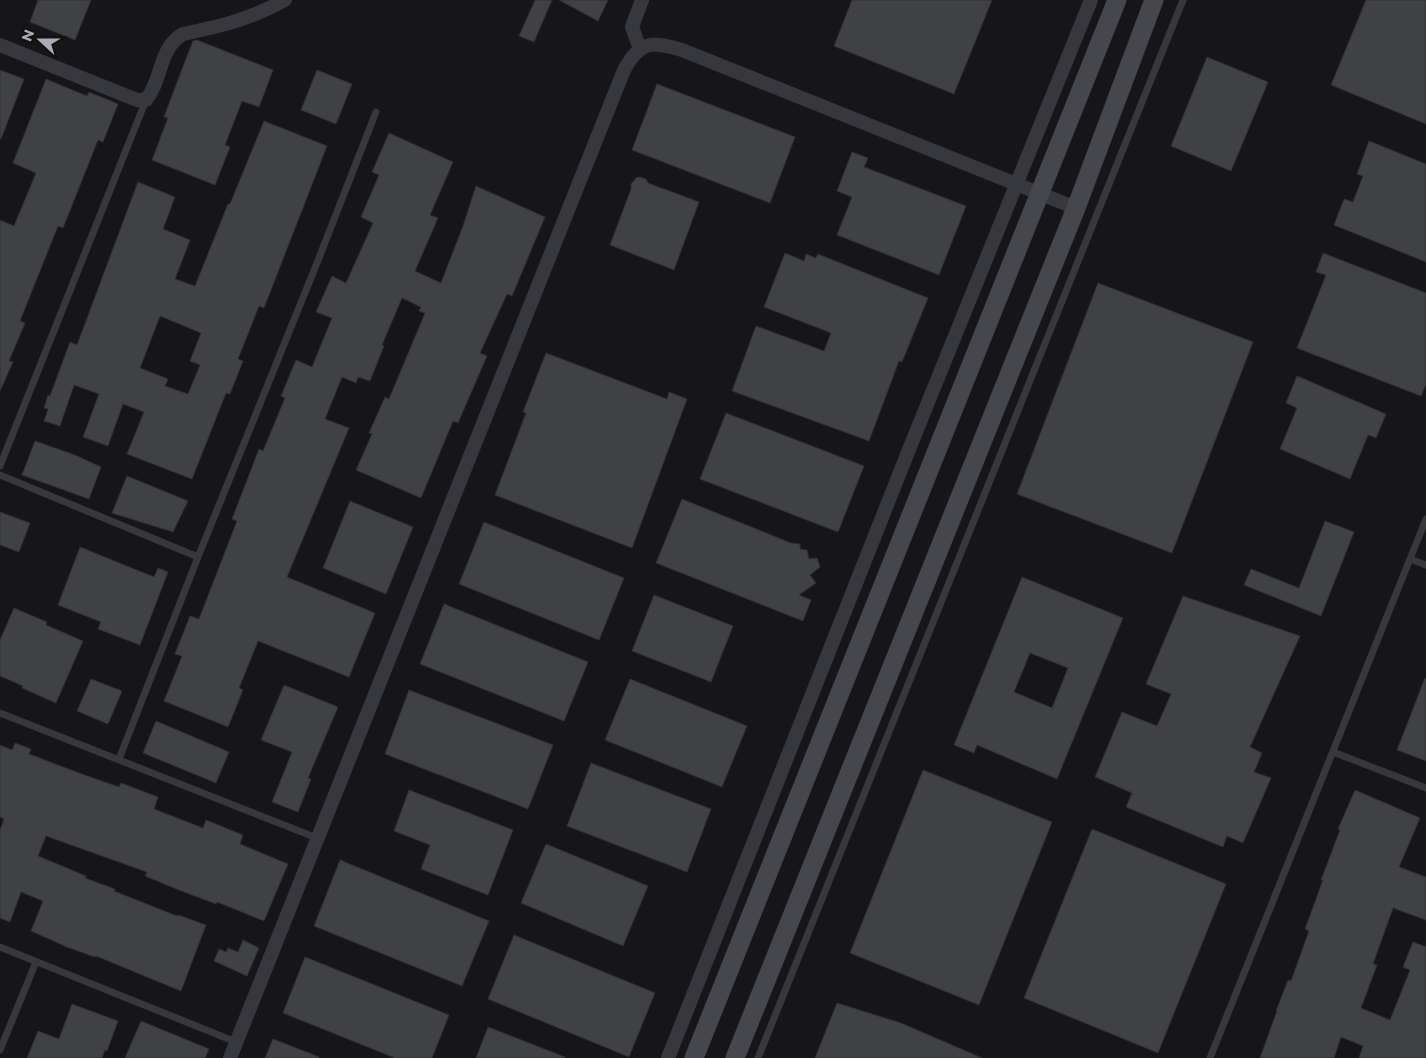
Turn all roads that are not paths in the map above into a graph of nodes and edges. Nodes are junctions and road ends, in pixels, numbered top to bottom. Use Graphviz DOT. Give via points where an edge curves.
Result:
graph roads {
  1 [pos="285,0"];
  2 [pos="642,0"];
  3 [pos="1091,0"];
  4 [pos="1117,0"];
  5 [pos="1154,0"];
  6 [pos="1183,0"];
  7 [pos="0,45"];
  8 [pos="640,49"];
  9 [pos="146,100"];
  10 [pos="376,112"];
  11 [pos="1017,185"];
  12 [pos="1038,194"];
  13 [pos="1076,208"];
  14 [pos="0,466"];
  15 [pos="0,475"];
  16 [pos="1426,519"];
  17 [pos="198,557"];
  18 [pos="1410,559"];
  19 [pos="1426,565"];
  20 [pos="0,713"];
  21 [pos="1333,752"];
  22 [pos="119,759"];
  23 [pos="1426,788"];
  24 [pos="317,838"];
  25 [pos="0,947"];
  26 [pos="36,962"];
  27 [pos="236,1042"];
  28 [pos="0,1050"];
  29 [pos="230,1058"];
  30 [pos="668,1058"];
  31 [pos="694,1058"];
  32 [pos="736,1058"];
  33 [pos="758,1058"];
  34 [pos="1210,1058"];
  1 -- 9 [label="street" via="237,22 177,36"];
  2 -- 8 [label="street" via="632,27"];
  3 -- 11 [label="street"];
  4 -- 12 [label="main road"];
  5 -- 13 [label="main road"];
  6 -- 33 [label="lane"];
  7 -- 9 [label="street" via="137,100"];
  8 -- 11 [label="street" via="647,45 663,45 682,50"];
  8 -- 24 [label="street" via="624,70"];
  9 -- 14 [label="lane"];
  10 -- 17 [label="lane"];
  11 -- 12 [label="street"];
  11 -- 30 [label="street"];
  12 -- 13 [label="street"];
  12 -- 31 [label="main road"];
  13 -- 32 [label="main road"];
  15 -- 17 [label="lane"];
  16 -- 18 [label="lane"];
  17 -- 22 [label="lane"];
  18 -- 19 [label="lane"];
  18 -- 21 [label="lane"];
  20 -- 22 [label="lane"];
  21 -- 23 [label="lane"];
  21 -- 34 [label="lane"];
  22 -- 24 [label="lane"];
  24 -- 27 [label="street"];
  25 -- 26 [label="lane"];
  26 -- 27 [label="lane"];
  26 -- 28 [label="lane"];
  27 -- 29 [label="street"];
}
